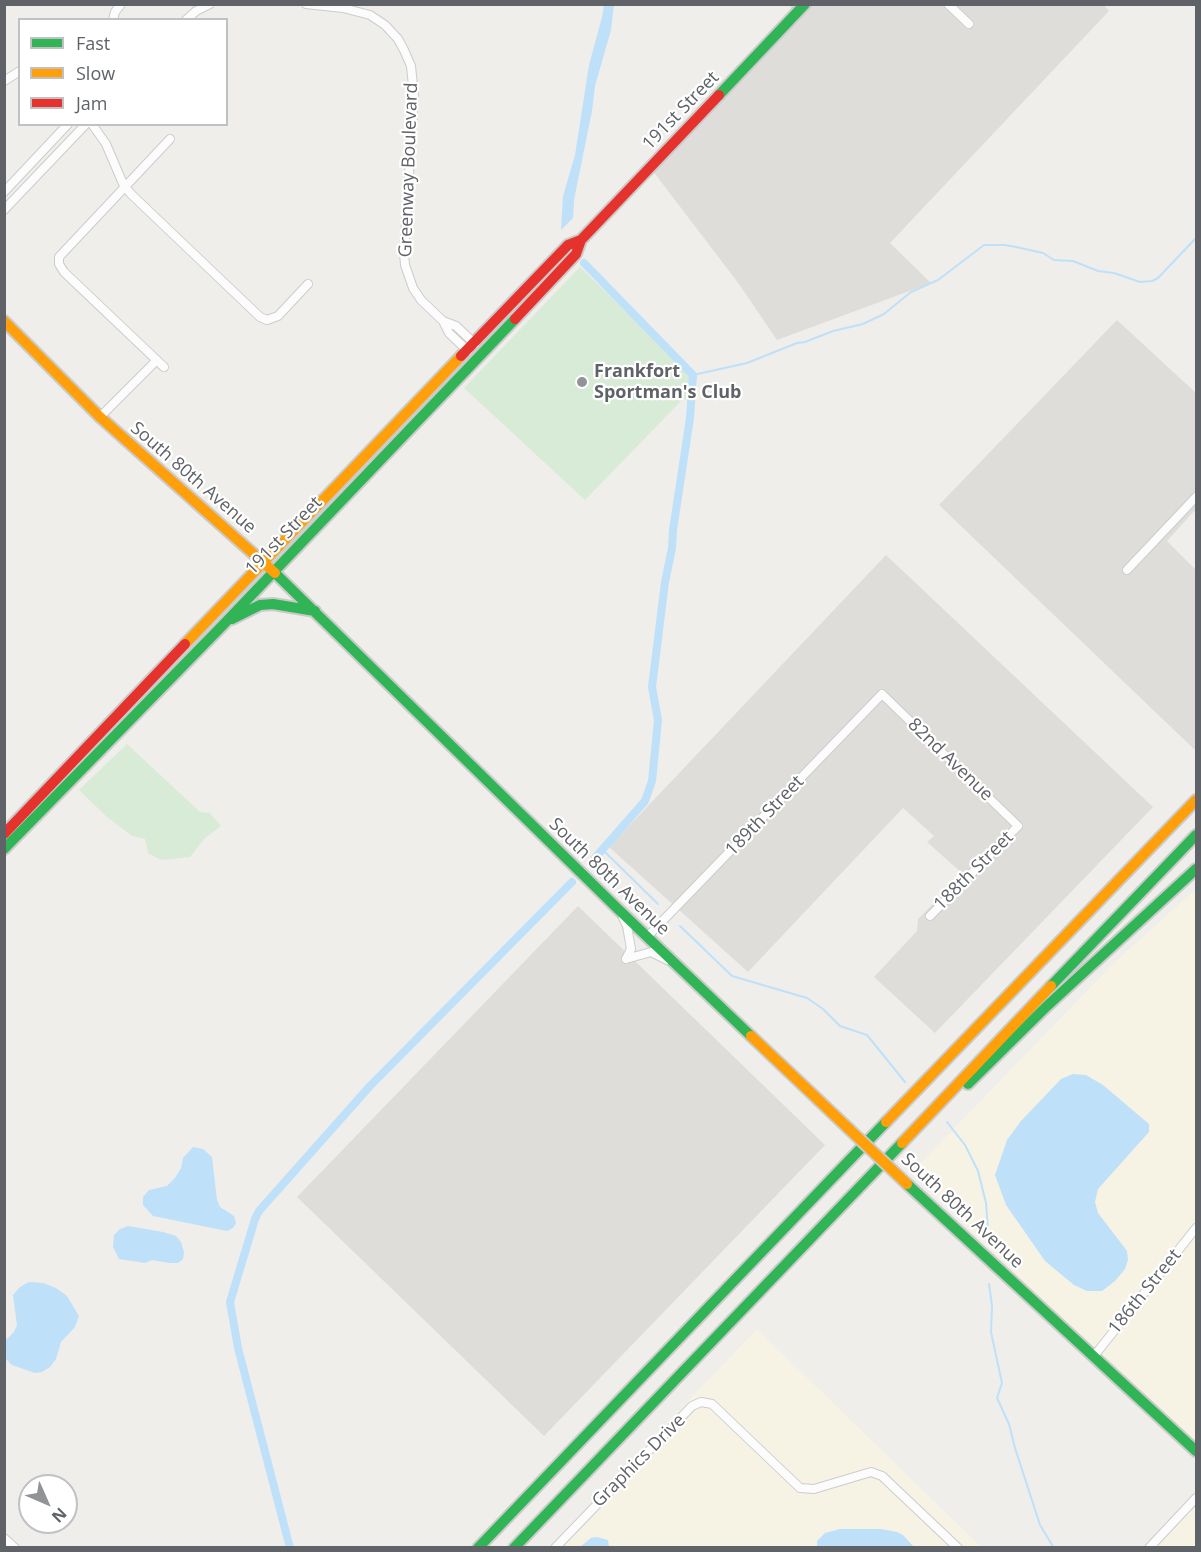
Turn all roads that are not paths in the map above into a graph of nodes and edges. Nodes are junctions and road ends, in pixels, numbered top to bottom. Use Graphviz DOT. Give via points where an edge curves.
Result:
graph roads {
  1 [pos="121,4"];
  2 [pos="210,4"];
  3 [pos="306,4"];
  4 [pos="805,4"];
  5 [pos="948,4"];
  6 [pos="199,7"];
  7 [pos="114,18"];
  8 [pos="188,18"];
  9 [pos="969,24"];
  10 [pos="18,72"];
  11 [pos="4,81"];
  12 [pos="66,126"];
  13 [pos="84,126"];
  14 [pos="93,126"];
  15 [pos="170,139"];
  16 [pos="124,186"];
  17 [pos="4,192"];
  18 [pos="4,210"];
  19 [pos="581,240"];
  20 [pos="308,284"];
  21 [pos="4,321"];
  22 [pos="471,347"];
  23 [pos="157,360"];
  24 [pos="164,367"];
  25 [pos="100,417"];
  26 [pos="1197,497"];
  27 [pos="263,562"];
  28 [pos="1127,570"];
  29 [pos="273,571"];
  30 [pos="315,611"];
  31 [pos="222,626"];
  32 [pos="882,694"];
  33 [pos="1197,800"];
  34 [pos="1018,826"];
  35 [pos="4,834"];
  36 [pos="1197,835"];
  37 [pos="4,849"];
  38 [pos="1197,869"];
  39 [pos="618,909"];
  40 [pos="930,916"];
  41 [pos="647,937"];
  42 [pos="677,965"];
  43 [pos="909,1133"];
  44 [pos="1197,1228"];
  45 [pos="1094,1356"];
  46 [pos="1197,1451"];
  47 [pos="1197,1498"];
  48 [pos="4,1538"];
  49 [pos="15,1548"];
  50 [pos="478,1548"];
  51 [pos="514,1548"];
  52 [pos="555,1548"];
  53 [pos="958,1548"];
  54 [pos="1149,1548"];
  1 -- 7 [label="street"];
  2 -- 6 [label="street"];
  3 -- 22 [label="street, Greenway Boulevard" via="370,15 385,25 404,50 411,66 414,96 405,265 421,300 443,321 456,326"];
  4 -- 19 [label="main road, 191st Street"];
  5 -- 9 [label="street"];
  6 -- 8 [label="street"];
  10 -- 11 [label="street"];
  12 -- 17 [label="street"];
  13 -- 18 [label="street"];
  14 -- 16 [label="street" via="106,144"];
  15 -- 16 [label="street"];
  16 -- 20 [label="street" via="260,317 267,320 278,316"];
  16 -- 23 [label="street" via="58,257 59,264"];
  19 -- 22 [label="main road, 191st Street" via="568,245"];
  19 -- 29 [label="main road, 191st Street" via="576,254"];
  21 -- 25 [label="main road, South 80th Avenue"];
  22 -- 27 [label="main road, 191st Street"];
  23 -- 24 [label="street"];
  23 -- 25 [label="street"];
  25 -- 27 [label="main road, South 80th Avenue"];
  26 -- 28 [label="street"];
  27 -- 29 [label="main road, South 80th Avenue"];
  27 -- 35 [label="main road, 191st Street"];
  29 -- 30 [label="main road, South 80th Avenue"];
  29 -- 31 [label="main road, 191st Street"];
  30 -- 31 [label="main road" via="260,605"];
  30 -- 39 [label="main road, South 80th Avenue"];
  31 -- 37 [label="main road, 191st Street"];
  32 -- 34 [label="street, 82nd Avenue"];
  32 -- 41 [label="street, 189th Street"];
  33 -- 50 [label="main road"];
  34 -- 40 [label="street, 188th Street"];
  36 -- 43 [label="main road"];
  38 -- 43 [label="main road" via="966,1086"];
  39 -- 41 [label="main road, South 80th Avenue"];
  39 -- 42 [label="street" via="627,926 631,949 626,959 651,952"];
  41 -- 42 [label="main road, South 80th Avenue"];
  42 -- 45 [label="main road, South 80th Avenue, bridge"];
  43 -- 51 [label="main road"];
  44 -- 45 [label="street, 186th Street"];
  45 -- 46 [label="main road, South 80th Avenue"];
  47 -- 54 [label="street"];
  48 -- 49 [label="street"];
  52 -- 53 [label="street, Graphics Drive" via="692,1406 701,1402 712,1404 800,1488 814,1489 871,1472 882,1476"];
}
